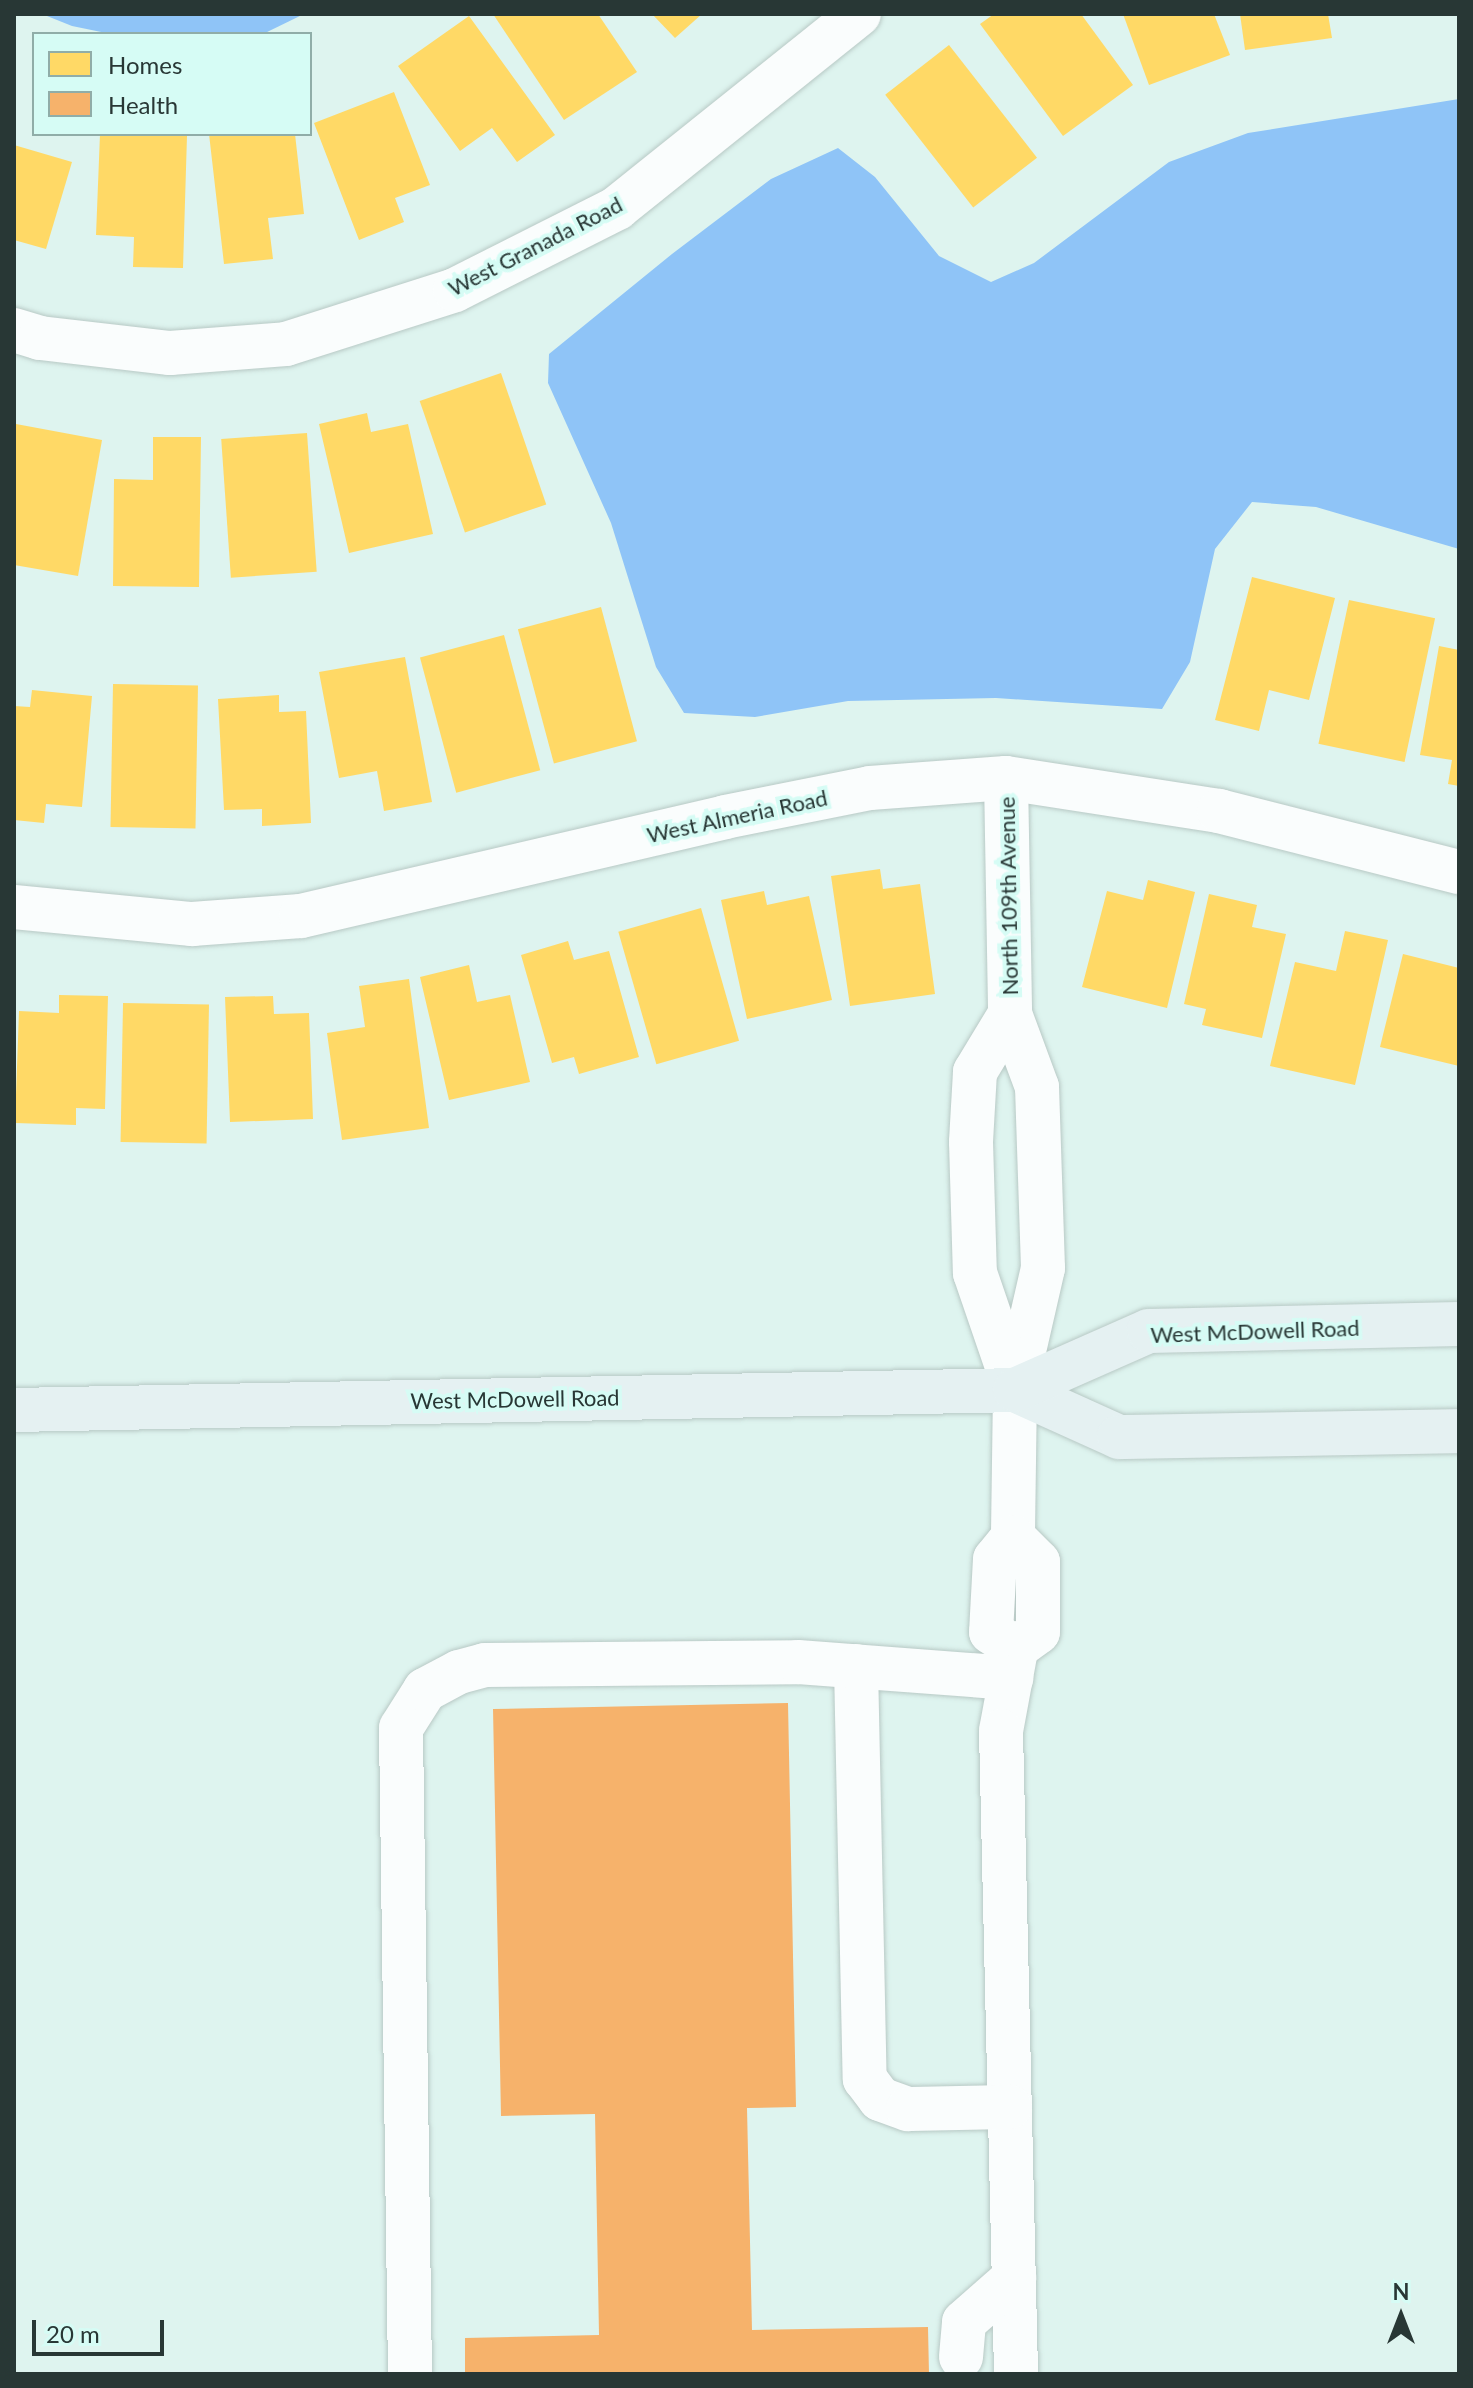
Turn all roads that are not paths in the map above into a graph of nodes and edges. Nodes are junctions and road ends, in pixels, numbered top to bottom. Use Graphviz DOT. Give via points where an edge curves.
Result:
graph roads {
  1 [pos="859,14"];
  2 [pos="14,330"];
  3 [pos="1006,778"];
  4 [pos="1459,872"];
  5 [pos="14,907"];
  6 [pos="1010,1014"];
  7 [pos="1459,1324"];
  8 [pos="1015,1390"];
  9 [pos="14,1410"];
  10 [pos="1459,1431"];
  11 [pos="1014,1663"];
  12 [pos="856,1666"];
  13 [pos="1010,2107"];
  14 [pos="1014,2278"];
  15 [pos="961,2357"];
  16 [pos="410,2374"];
  17 [pos="1016,2374"];
  1 -- 2 [label="street, West Granada Road" via="617,208 455,290 286,344 170,353 40,338"];
  3 -- 4 [label="street, West Almeria Road" via="1219,811"];
  3 -- 5 [label="street, West Almeria Road" via="855,790 301,916 192,924"];
  3 -- 6 [label="street, North 109th Avenue"];
  6 -- 8 [label="street, North 109th Avenue" via="1037,1087 1043,1268"];
  6 -- 8 [label="street, North 109th Avenue" via="975,1072 971,1142 975,1273"];
  7 -- 8 [label="main road, West McDowell Road" via="1149,1331"];
  8 -- 9 [label="main road, West McDowell Road"];
  8 -- 10 [label="main road, West McDowell Road" via="1119,1437"];
  8 -- 11 [label="street" via="1013,1537 995,1559 991,1632"];
  11 -- 12 [label="street"];
  11 -- 13 [label="street" via="1001,1731"];
  12 -- 13 [label="street" via="865,2079 880,2099 908,2109"];
  12 -- 16 [label="street" via="485,1665 425,1690 401,1728"];
  13 -- 14 [label="street"];
  14 -- 15 [label="street" via="964,2322"];
  14 -- 17 [label="street"];
}
